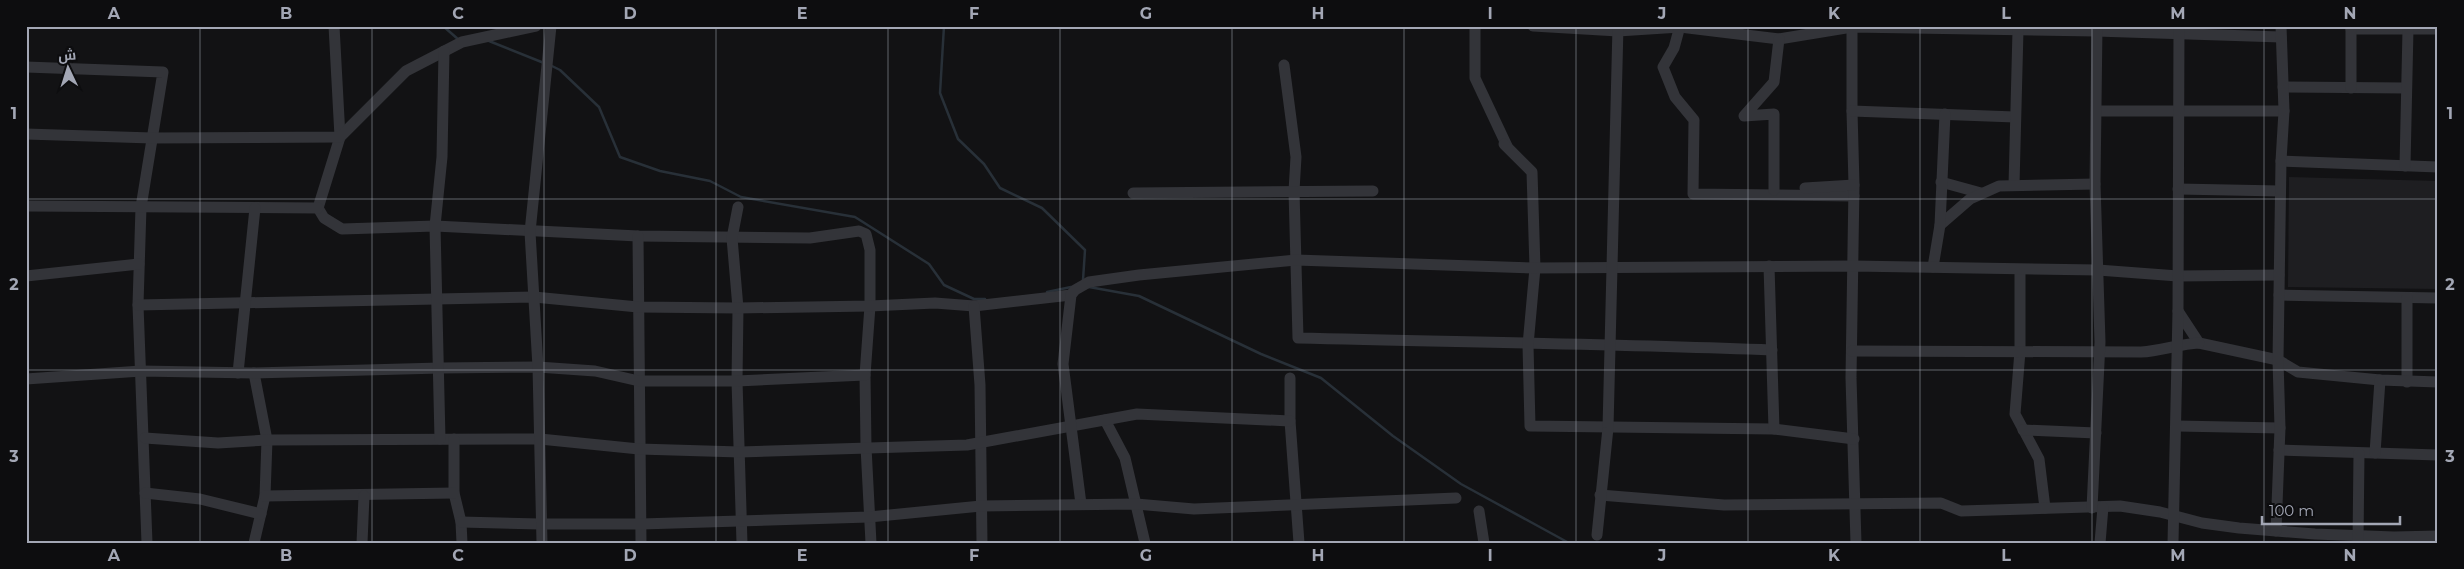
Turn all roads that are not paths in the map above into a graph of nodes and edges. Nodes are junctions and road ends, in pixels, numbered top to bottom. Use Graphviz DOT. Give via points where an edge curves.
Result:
graph roads {
  1 [pos="334,26"];
  2 [pos="536,26"];
  3 [pos="551,26"];
  4 [pos="1475,26"];
  5 [pos="1533,26"];
  6 [pos="1680,27"];
  7 [pos="1852,27"];
  8 [pos="1937,27"];
  9 [pos="1618,28"];
  10 [pos="2351,28"];
  11 [pos="2096,29"];
  12 [pos="2408,29"];
  13 [pos="2438,29"];
  14 [pos="2018,30"];
  15 [pos="2179,31"];
  16 [pos="2281,32"];
  17 [pos="1779,39"];
  18 [pos="444,51"];
  19 [pos="1284,65"];
  20 [pos="26,67"];
  21 [pos="2283,87"];
  22 [pos="2351,88"];
  23 [pos="2406,88"];
  24 [pos="2178,110"];
  25 [pos="2097,111"];
  26 [pos="1852,112"];
  27 [pos="2284,112"];
  28 [pos="1945,114"];
  29 [pos="2015,116"];
  30 [pos="26,134"];
  31 [pos="152,138"];
  32 [pos="340,138"];
  33 [pos="2281,161"];
  34 [pos="2405,166"];
  35 [pos="2438,167"];
  36 [pos="1942,182"];
  37 [pos="2095,184"];
  38 [pos="2014,185"];
  39 [pos="2178,189"];
  40 [pos="1774,190"];
  41 [pos="1294,191"];
  42 [pos="1373,191"];
  43 [pos="1854,191"];
  44 [pos="2280,191"];
  45 [pos="1981,193"];
  46 [pos="1133,194"];
  47 [pos="1693,194"];
  48 [pos="26,206"];
  49 [pos="140,207"];
  50 [pos="738,207"];
  51 [pos="255,208"];
  52 [pos="318,208"];
  53 [pos="1940,225"];
  54 [pos="435,226"];
  55 [pos="530,232"];
  56 [pos="638,236"];
  57 [pos="732,238"];
  58 [pos="1296,260"];
  59 [pos="139,264"];
  60 [pos="1769,266"];
  61 [pos="1853,266"];
  62 [pos="1933,267"];
  63 [pos="1535,268"];
  64 [pos="1612,268"];
  65 [pos="2020,270"];
  66 [pos="2098,270"];
  67 [pos="2279,275"];
  68 [pos="26,276"];
  69 [pos="2178,276"];
  70 [pos="1071,295"];
  71 [pos="2279,295"];
  72 [pos="534,297"];
  73 [pos="2407,298"];
  74 [pos="2438,298"];
  75 [pos="437,299"];
  76 [pos="244,303"];
  77 [pos="138,305"];
  78 [pos="870,306"];
  79 [pos="974,306"];
  80 [pos="638,308"];
  81 [pos="738,308"];
  82 [pos="2178,311"];
  83 [pos="2198,343"];
  84 [pos="1609,344"];
  85 [pos="2178,344"];
  86 [pos="1528,345"];
  87 [pos="1772,350"];
  88 [pos="1852,351"];
  89 [pos="2020,351"];
  90 [pos="2100,352"];
  91 [pos="2278,360"];
  92 [pos="538,367"];
  93 [pos="440,368"];
  94 [pos="141,371"];
  95 [pos="238,373"];
  96 [pos="254,373"];
  97 [pos="865,375"];
  98 [pos="1290,378"];
  99 [pos="26,379"];
  100 [pos="2380,380"];
  101 [pos="639,381"];
  102 [pos="737,381"];
  103 [pos="2407,382"];
  104 [pos="2438,382"];
  105 [pos="1105,420"];
  106 [pos="1290,421"];
  107 [pos="2177,426"];
  108 [pos="1071,427"];
  109 [pos="1608,428"];
  110 [pos="2280,428"];
  111 [pos="1774,430"];
  112 [pos="2023,430"];
  113 [pos="2096,433"];
  114 [pos="145,438"];
  115 [pos="440,439"];
  116 [pos="454,439"];
  117 [pos="540,439"];
  118 [pos="1854,439"];
  119 [pos="267,440"];
  120 [pos="980,443"];
  121 [pos="866,447"];
  122 [pos="638,449"];
  123 [pos="2279,450"];
  124 [pos="740,452"];
  125 [pos="2359,452"];
  126 [pos="2375,453"];
  127 [pos="2438,455"];
  128 [pos="145,493"];
  129 [pos="454,493"];
  130 [pos="1600,495"];
  131 [pos="265,496"];
  132 [pos="364,496"];
  133 [pos="1456,498"];
  134 [pos="1081,504"];
  135 [pos="1136,504"];
  136 [pos="1295,505"];
  137 [pos="1856,505"];
  138 [pos="981,506"];
  139 [pos="2097,507"];
  140 [pos="2045,508"];
  141 [pos="1479,511"];
  142 [pos="261,514"];
  143 [pos="2175,516"];
  144 [pos="869,517"];
  145 [pos="741,520"];
  146 [pos="461,522"];
  147 [pos="540,524"];
  148 [pos="641,524"];
  149 [pos="2276,531"];
  150 [pos="1597,535"];
  151 [pos="2438,536"];
  152 [pos="2358,539"];
  153 [pos="147,543"];
  154 [pos="254,543"];
  155 [pos="362,543"];
  156 [pos="462,543"];
  157 [pos="542,543"];
  158 [pos="641,543"];
  159 [pos="742,543"];
  160 [pos="871,543"];
  161 [pos="982,543"];
  162 [pos="1145,543"];
  163 [pos="1299,543"];
  164 [pos="1484,543"];
  165 [pos="1856,543"];
  166 [pos="2100,543"];
  167 [pos="2173,543"];
  1 -- 32 [label="street"];
  2 -- 18 [label="street" via="462,42"];
  3 -- 55 [label="street"];
  4 -- 63 [label="street" via="1474,78 1506,145 1532,172"];
  5 -- 9 [label="street"];
  6 -- 9 [label="street"];
  6 -- 17 [label="street"];
  6 -- 47 [label="street" via="1674,48 1662,67 1675,97 1694,120"];
  7 -- 8 [label="street"];
  7 -- 17 [label="street"];
  7 -- 26 [label="street"];
  8 -- 14 [label="street"];
  9 -- 64 [label="street"];
  10 -- 12 [label="street"];
  10 -- 22 [label="street"];
  11 -- 14 [label="street"];
  11 -- 15 [label="street"];
  11 -- 25 [label="street"];
  12 -- 13 [label="street"];
  12 -- 23 [label="street"];
  14 -- 29 [label="street"];
  15 -- 16 [label="street"];
  15 -- 24 [label="street"];
  16 -- 21 [label="street"];
  17 -- 40 [label="street" via="1774,82 1744,116 1774,114"];
  18 -- 32 [label="street" via="406,71"];
  18 -- 54 [label="street" via="442,157"];
  19 -- 41 [label="street" via="1296,157"];
  20 -- 31 [label="street" via="163,72"];
  21 -- 22 [label="street"];
  21 -- 27 [label="street"];
  22 -- 23 [label="street"];
  23 -- 34 [label="street"];
  24 -- 25 [label="street"];
  24 -- 27 [label="street"];
  24 -- 39 [label="street"];
  25 -- 37 [label="street"];
  26 -- 28 [label="street"];
  26 -- 43 [label="street"];
  27 -- 33 [label="street"];
  28 -- 29 [label="street"];
  28 -- 36 [label="street"];
  29 -- 38 [label="street"];
  30 -- 31 [label="street"];
  31 -- 32 [label="street"];
  31 -- 49 [label="street"];
  32 -- 52 [label="street"];
  33 -- 34 [label="street"];
  33 -- 44 [label="street"];
  34 -- 35 [label="street"];
  36 -- 45 [label="street"];
  36 -- 53 [label="street"];
  37 -- 38 [label="street"];
  37 -- 66 [label="street"];
  38 -- 45 [label="street" via="1999,186"];
  39 -- 44 [label="street"];
  39 -- 69 [label="street"];
  40 -- 43 [label="street"];
  40 -- 47 [label="street"];
  41 -- 42 [label="street"];
  41 -- 46 [label="street"];
  41 -- 58 [label="street"];
  43 -- 47 [label="street"];
  43 -- 61 [label="street"];
  44 -- 67 [label="street"];
  45 -- 53 [label="street"];
  48 -- 49 [label="street"];
  49 -- 51 [label="street"];
  49 -- 59 [label="street"];
  50 -- 57 [label="street"];
  51 -- 52 [label="street"];
  51 -- 76 [label="street"];
  52 -- 54 [label="street" via="324,218 342,229"];
  53 -- 62 [label="street"];
  54 -- 55 [label="street"];
  54 -- 75 [label="street"];
  55 -- 56 [label="street"];
  55 -- 72 [label="street"];
  56 -- 57 [label="street"];
  56 -- 80 [label="street"];
  57 -- 78 [label="street" via="810,238 859,231 865,233 870,250"];
  57 -- 81 [label="street"];
  58 -- 63 [label="street"];
  58 -- 70 [label="street" via="1089,282"];
  58 -- 86 [label="street" via="1298,338"];
  59 -- 68 [label="street"];
  59 -- 77 [label="street"];
  60 -- 61 [label="street"];
  60 -- 64 [label="street"];
  60 -- 87 [label="street"];
  61 -- 62 [label="street"];
  61 -- 88 [label="street"];
  62 -- 65 [label="street"];
  63 -- 64 [label="street"];
  63 -- 86 [label="street"];
  64 -- 84 [label="street"];
  65 -- 66 [label="street"];
  65 -- 89 [label="street"];
  66 -- 69 [label="street"];
  66 -- 90 [label="street"];
  67 -- 69 [label="street"];
  67 -- 71 [label="street"];
  69 -- 82 [label="street"];
  70 -- 79 [label="street"];
  70 -- 108 [label="street" via="1063,364"];
  71 -- 73 [label="street"];
  71 -- 91 [label="street"];
  72 -- 75 [label="street"];
  72 -- 80 [label="street"];
  72 -- 92 [label="street"];
  73 -- 74 [label="street"];
  73 -- 103 [label="street"];
  75 -- 76 [label="street"];
  75 -- 93 [label="street"];
  76 -- 77 [label="street"];
  76 -- 95 [label="street"];
  77 -- 94 [label="street"];
  78 -- 79 [label="street" via="935,303"];
  78 -- 81 [label="street"];
  78 -- 97 [label="street"];
  79 -- 120 [label="street" via="980,385"];
  80 -- 81 [label="street"];
  80 -- 101 [label="street"];
  81 -- 102 [label="street"];
  82 -- 83 [label="street"];
  82 -- 85 [label="street"];
  83 -- 85 [label="street"];
  83 -- 91 [label="street"];
  84 -- 86 [label="street"];
  84 -- 87 [label="street"];
  84 -- 109 [label="street"];
  85 -- 90 [label="street" via="2160,351"];
  85 -- 107 [label="street"];
  86 -- 109 [label="street" via="1530,426"];
  87 -- 111 [label="street"];
  88 -- 89 [label="street"];
  88 -- 118 [label="street"];
  89 -- 90 [label="street"];
  89 -- 112 [label="street" via="2014,405"];
  90 -- 113 [label="street"];
  91 -- 100 [label="street" via="2298,372"];
  91 -- 110 [label="street"];
  92 -- 93 [label="street"];
  92 -- 101 [label="street" via="595,371"];
  92 -- 117 [label="street"];
  93 -- 96 [label="street"];
  93 -- 115 [label="street"];
  94 -- 95 [label="street"];
  94 -- 99 [label="street"];
  94 -- 114 [label="street"];
  95 -- 96 [label="street"];
  96 -- 119 [label="street"];
  97 -- 102 [label="street"];
  97 -- 121 [label="street"];
  98 -- 106 [label="street"];
  100 -- 103 [label="street"];
  100 -- 126 [label="street"];
  101 -- 102 [label="street"];
  101 -- 122 [label="street"];
  102 -- 124 [label="street"];
  103 -- 104 [label="street"];
  105 -- 106 [label="street" via="1137,414"];
  105 -- 108 [label="street"];
  105 -- 135 [label="street" via="1125,458"];
  106 -- 136 [label="street"];
  107 -- 110 [label="street"];
  107 -- 143 [label="street"];
  108 -- 120 [label="street"];
  108 -- 134 [label="street"];
  109 -- 111 [label="street"];
  109 -- 130 [label="street"];
  110 -- 123 [label="street"];
  111 -- 118 [label="street"];
  112 -- 113 [label="street"];
  112 -- 140 [label="street" via="2039,459"];
  113 -- 139 [label="street"];
  114 -- 119 [label="street" via="218,443"];
  114 -- 128 [label="street"];
  115 -- 116 [label="street"];
  115 -- 119 [label="street"];
  116 -- 117 [label="street"];
  116 -- 129 [label="street"];
  117 -- 122 [label="street"];
  117 -- 147 [label="street"];
  118 -- 137 [label="street"];
  119 -- 131 [label="street"];
  120 -- 121 [label="street"];
  120 -- 138 [label="street"];
  121 -- 124 [label="street"];
  121 -- 144 [label="street"];
  122 -- 124 [label="street"];
  122 -- 148 [label="street"];
  123 -- 125 [label="street"];
  123 -- 149 [label="street"];
  124 -- 145 [label="street"];
  125 -- 126 [label="street"];
  125 -- 152 [label="street"];
  126 -- 127 [label="street"];
  128 -- 142 [label="street" via="200,499"];
  128 -- 153 [label="street"];
  129 -- 132 [label="street"];
  129 -- 146 [label="street"];
  130 -- 137 [label="street" via="1724,504"];
  130 -- 150 [label="street"];
  131 -- 132 [label="street"];
  131 -- 142 [label="street"];
  132 -- 155 [label="street"];
  133 -- 136 [label="street"];
  134 -- 135 [label="street"];
  134 -- 138 [label="street"];
  135 -- 136 [label="street" via="1194,509"];
  135 -- 162 [label="street"];
  136 -- 163 [label="street"];
  137 -- 140 [label="street" via="1942,503 1962,511"];
  137 -- 165 [label="street"];
  138 -- 144 [label="street"];
  138 -- 161 [label="street"];
  139 -- 140 [label="street"];
  139 -- 143 [label="street" via="2120,506"];
  139 -- 166 [label="street"];
  141 -- 164 [label="street"];
  142 -- 154 [label="street"];
  143 -- 149 [label="street" via="2202,523"];
  143 -- 167 [label="street"];
  144 -- 145 [label="street"];
  144 -- 160 [label="street"];
  145 -- 148 [label="street"];
  145 -- 159 [label="street"];
  146 -- 147 [label="street"];
  146 -- 156 [label="street"];
  147 -- 148 [label="street"];
  147 -- 157 [label="street"];
  148 -- 158 [label="street"];
  149 -- 152 [label="street"];
  151 -- 152 [label="street"];
}
